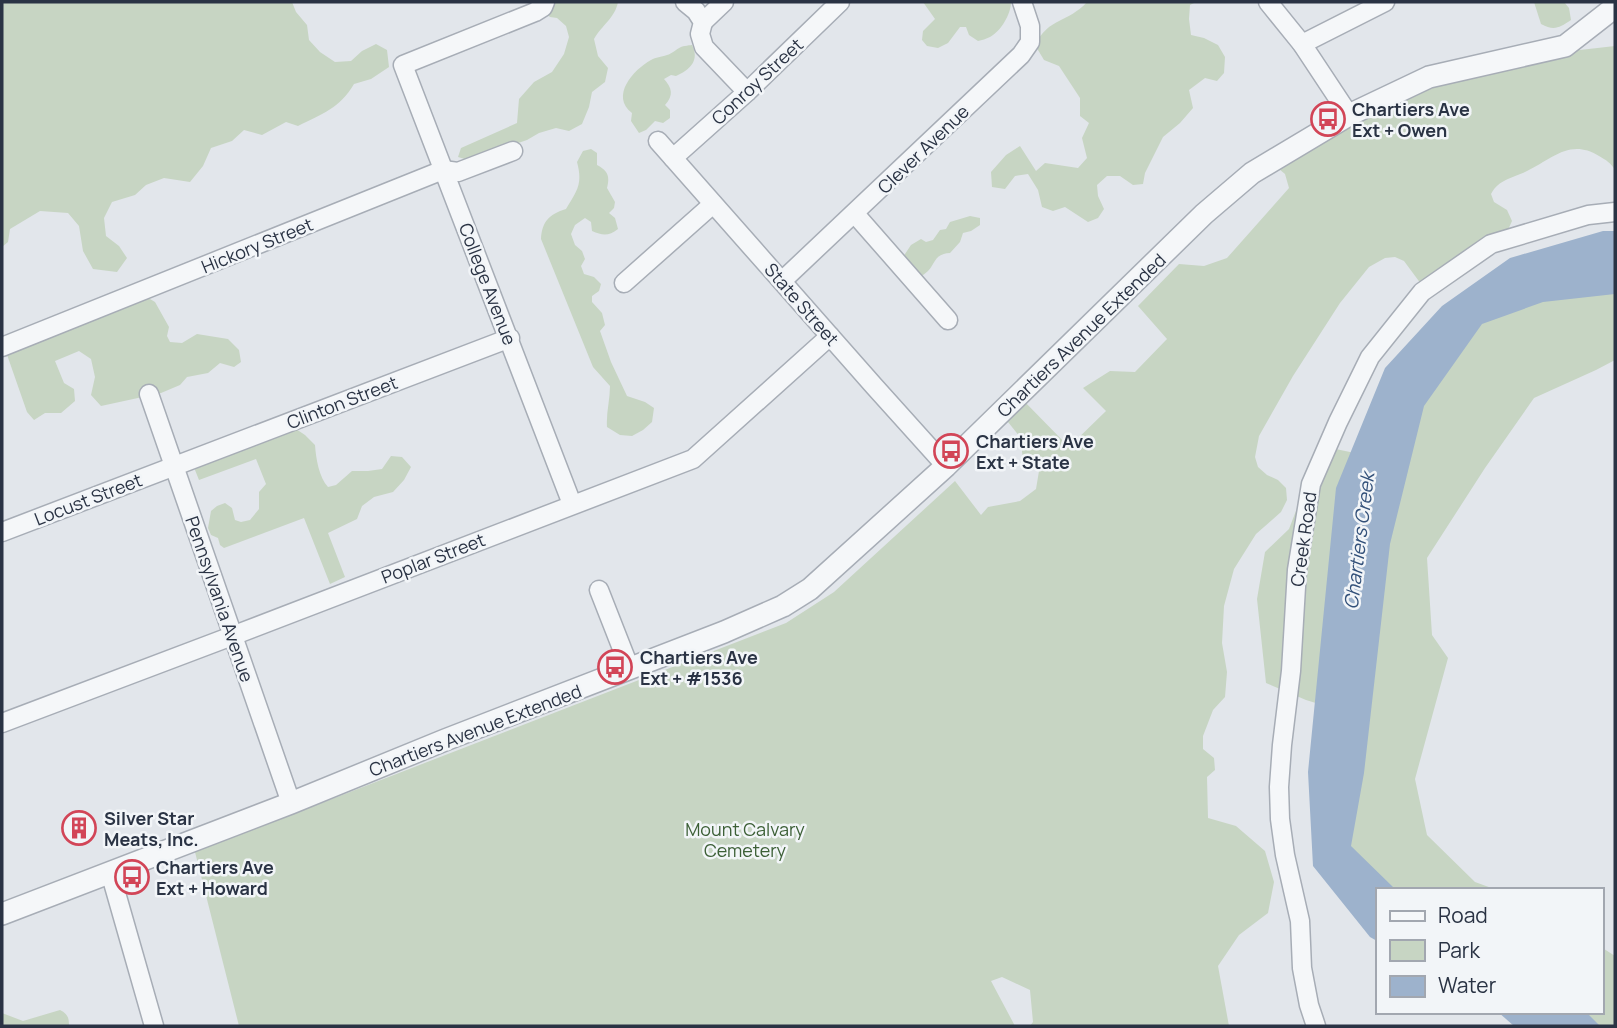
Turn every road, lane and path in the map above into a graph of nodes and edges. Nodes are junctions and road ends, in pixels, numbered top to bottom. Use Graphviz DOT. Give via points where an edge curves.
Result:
graph roads {
  1 [pos="545,2"];
  2 [pos="685,2"];
  3 [pos="724,2"];
  4 [pos="840,2"];
  5 [pos="1022,2"];
  6 [pos="1268,2"];
  7 [pos="1385,2"];
  8 [pos="1615,7"];
  9 [pos="703,22"];
  10 [pos="1302,44"];
  11 [pos="747,92"];
  12 [pos="1349,115"];
  13 [pos="658,141"];
  14 [pos="513,151"];
  15 [pos="673,158"];
  16 [pos="443,170"];
  17 [pos="713,204"];
  18 [pos="1615,212"];
  19 [pos="855,214"];
  20 [pos="782,281"];
  21 [pos="624,283"];
  22 [pos="948,320"];
  23 [pos="830,337"];
  24 [pos="510,338"];
  25 [pos="2,347"];
  26 [pos="149,394"];
  27 [pos="175,466"];
  28 [pos="946,466"];
  29 [pos="572,504"];
  30 [pos="2,532"];
  31 [pos="599,590"];
  32 [pos="232,636"];
  33 [pos="630,669"];
  34 [pos="2,723"];
  35 [pos="290,803"];
  36 [pos="110,872"];
  37 [pos="2,914"];
  38 [pos="153,1026"];
  39 [pos="1316,1026"];
  1 -- 16 [label="street, College Avenue" via="535,12 403,65"];
  2 -- 9 [label="street"];
  3 -- 9 [label="street"];
  4 -- 11 [label="street, Conroy Street"];
  5 -- 19 [label="street, Clever Avenue" via="1030,42 1021,55"];
  6 -- 10 [label="street"];
  7 -- 10 [label="street"];
  8 -- 12 [label="street, Chartiers Avenue Extended" via="1564,46 1429,77"];
  9 -- 11 [label="street" via="704,47"];
  10 -- 12 [label="street"];
  11 -- 15 [label="street, Conroy Street"];
  12 -- 28 [label="street, Chartiers Avenue Extended" via="1252,173 1204,214"];
  13 -- 15 [label="street, State Street"];
  14 -- 16 [label="street, Hickory Street" via="458,172"];
  15 -- 17 [label="street, State Street"];
  16 -- 24 [label="street, College Avenue"];
  16 -- 25 [label="street, Hickory Street"];
  17 -- 20 [label="street, State Street"];
  17 -- 21 [label="street"];
  18 -- 39 [label="street, Creek Road" via="1588,215 1491,244 1422,292 1370,357 1311,484 1297,570 1279,787 1284,855"];
  19 -- 20 [label="street, Clever Avenue"];
  19 -- 22 [label="street"];
  20 -- 23 [label="street, State Street"];
  23 -- 28 [label="street, State Street"];
  23 -- 29 [label="street, Poplar Street" via="693,458"];
  24 -- 27 [label="street, Clinton Street"];
  24 -- 29 [label="street, College Avenue"];
  26 -- 27 [label="street, Pennsylvania Avenue"];
  27 -- 30 [label="street, Locust Street"];
  27 -- 32 [label="street, Pennsylvania Avenue"];
  28 -- 33 [label="street, Chartiers Avenue Extended" via="810,589 783,607"];
  29 -- 32 [label="street, Poplar Street"];
  31 -- 33 [label="street"];
  32 -- 34 [label="street, Poplar Street"];
  32 -- 35 [label="street, Pennsylvania Avenue"];
  33 -- 35 [label="street, Chartiers Avenue Extended"];
  35 -- 36 [label="street, Chartiers Avenue Extended"];
  36 -- 37 [label="street, Chartiers Avenue Extended"];
  36 -- 38 [label="street"];
}
